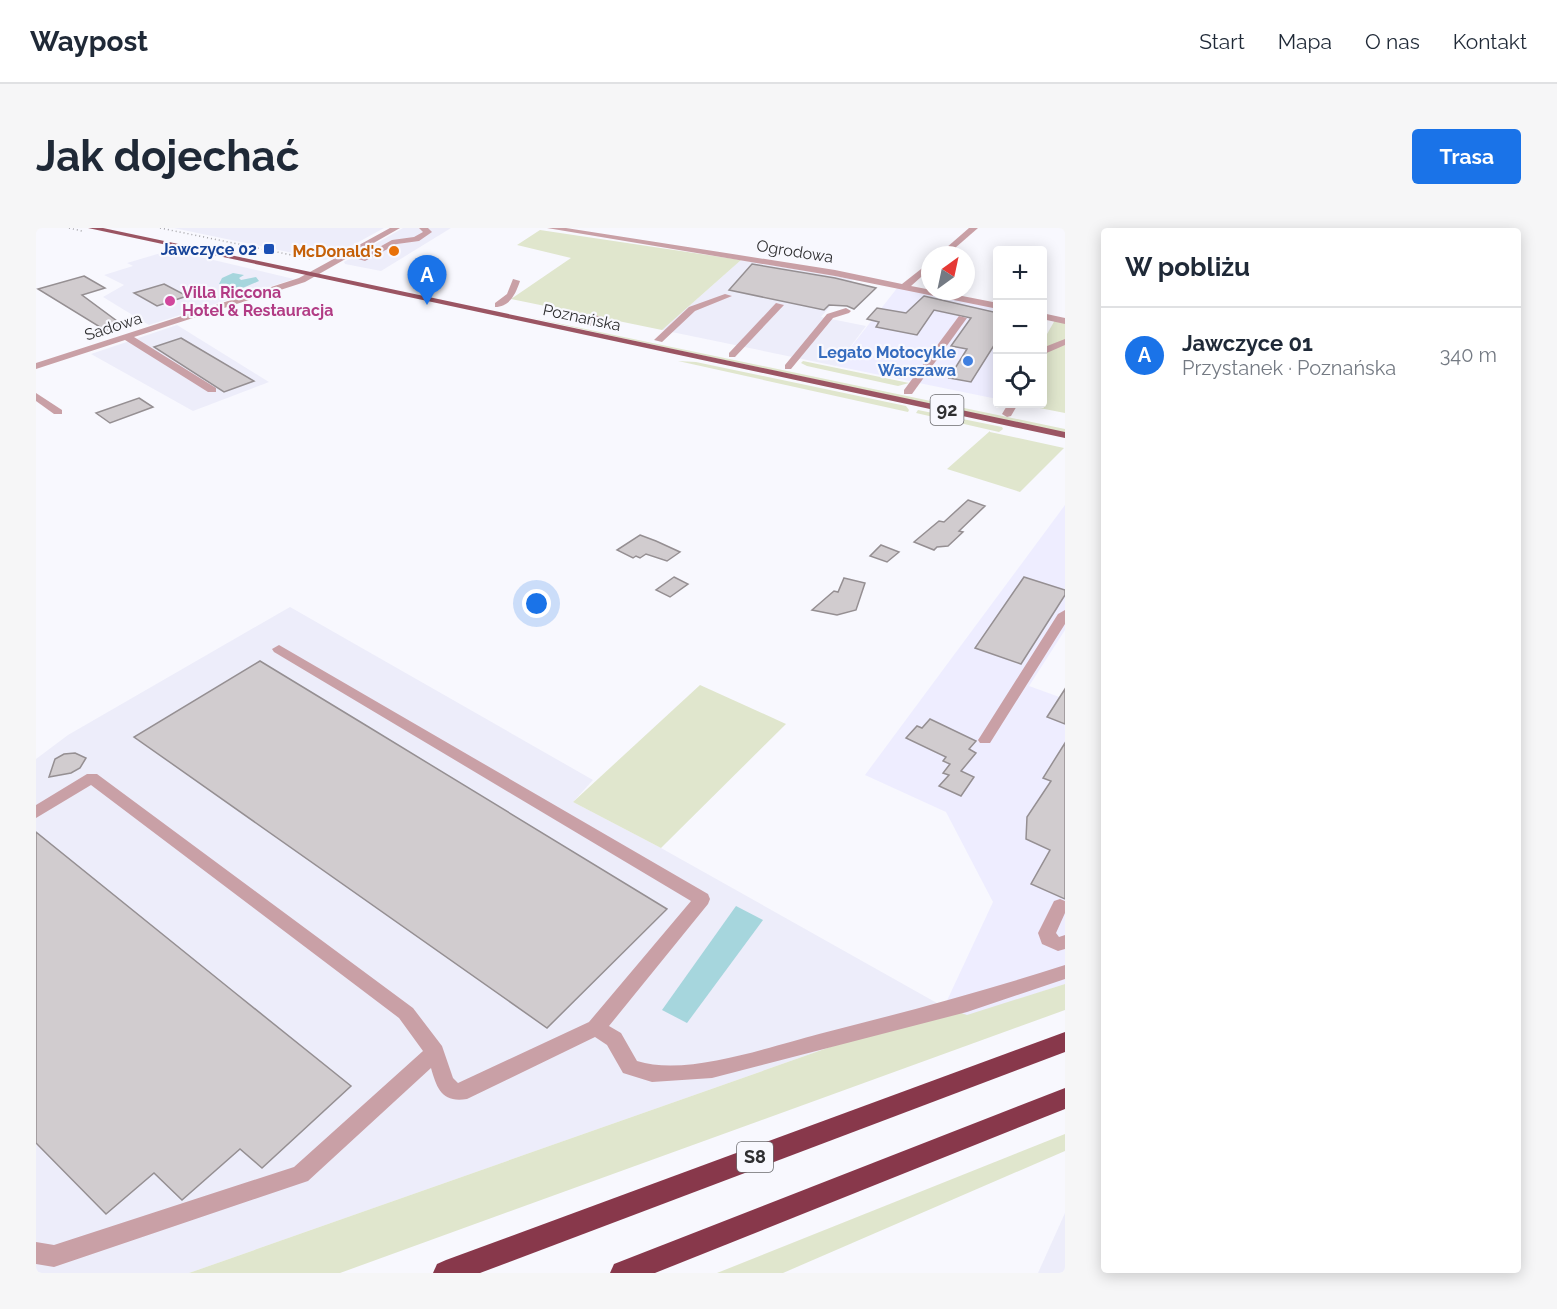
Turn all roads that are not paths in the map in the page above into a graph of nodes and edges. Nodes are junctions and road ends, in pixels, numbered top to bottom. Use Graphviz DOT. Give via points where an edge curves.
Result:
graph roads {
  1 [pos="92,228"];
  2 [pos="137,228"];
  3 [pos="396,228"];
  4 [pos="551,228"];
  5 [pos="974,228"];
  6 [pos="425,230"];
  7 [pos="577,230"];
  8 [pos="953,246"];
  9 [pos="362,259"];
  10 [pos="326,268"];
  11 [pos="921,273"];
  12 [pos="313,275"];
  13 [pos="516,281"];
  14 [pos="905,286"];
  15 [pos="728,296"];
  16 [pos="498,305"];
  17 [pos="779,305"];
  18 [pos="993,305"];
  19 [pos="846,310"];
  20 [pos="597,316"];
  21 [pos="1047,317"];
  22 [pos="962,318"];
  23 [pos="1065,321"];
  24 [pos="587,324"];
  25 [pos="126,337"];
  26 [pos="658,340"];
  27 [pos="1065,342"];
  28 [pos="1047,350"];
  29 [pos="732,355"];
  30 [pos="36,366"];
  31 [pos="788,367"];
  32 [pos="212,390"];
  33 [pos="908,392"];
  34 [pos="36,396"];
  35 [pos="1011,408"];
  36 [pos="58,412"];
  37 [pos="1007,414"];
  38 [pos="1065,426"];
  39 [pos="1065,435"];
  40 [pos="1065,614"];
  41 [pos="279,649"];
  42 [pos="985,740"];
  43 [pos="36,812"];
  44 [pos="1060,906"];
  45 [pos="1065,942"];
  46 [pos="1065,972"];
  47 [pos="596,1028"];
  48 [pos="1065,1042"];
  49 [pos="435,1052"];
  50 [pos="1065,1098"];
  51 [pos="36,1253"];
  52 [pos="446,1273"];
  53 [pos="623,1273"];
  1 -- 12 [label="main road, Poznańska / 92"];
  2 -- 10 [label="main road, Poznańska / 92"];
  3 -- 10 [label="street, Sadowa"];
  4 -- 7 [label="street, Ogrodowa"];
  5 -- 8 [label="street"];
  6 -- 9 [label="street" via="416,239 395,242"];
  7 -- 14 [label="street, Ogrodowa"];
  10 -- 12 [label="street, Sadowa"];
  10 -- 16 [label="main road, Poznańska / 92"];
  11 -- 14 [label="street"];
  12 -- 25 [label="street, Sadowa"];
  12 -- 39 [label="main road, Poznańska / 92"];
  13 -- 16 [label="street" via="512,295"];
  14 -- 18 [label="street, Ogrodowa"];
  15 -- 26 [label="street" via="692,309"];
  16 -- 24 [label="main road, Poznańska / 92"];
  17 -- 29 [label="street"];
  19 -- 31 [label="street" via="830,316"];
  20 -- 24 [label="street"];
  21 -- 23 [label="street"];
  22 -- 33 [label="street"];
  24 -- 26 [label="main road, Poznańska / 92"];
  25 -- 30 [label="street, Sadowa"];
  25 -- 32 [label="street"];
  26 -- 29 [label="main road, Poznańska / 92"];
  27 -- 28 [label="street"];
  29 -- 31 [label="main road, Poznańska / 92"];
  31 -- 33 [label="main road, Poznańska / 92"];
  33 -- 37 [label="main road, Poznańska / 92"];
  34 -- 36 [label="street"];
  35 -- 37 [label="street"];
  37 -- 38 [label="main road, Poznańska / 92"];
  40 -- 42 [label="street"];
  41 -- 47 [label="street" via="702,899"];
  43 -- 49 [label="street" via="92,778 406,1013"];
  44 -- 45 [label="street" via="1047,933 1048,939 1058,944"];
  46 -- 47 [label="street" via="967,1004 712,1070 652,1074 630,1067 614,1039"];
  47 -- 49 [label="street" via="467,1090 455,1092 445,1083"];
  48 -- 52 [label="highway, S8"];
  49 -- 51 [label="street" via="301,1174 54,1256"];
  50 -- 53 [label="highway"];
}
